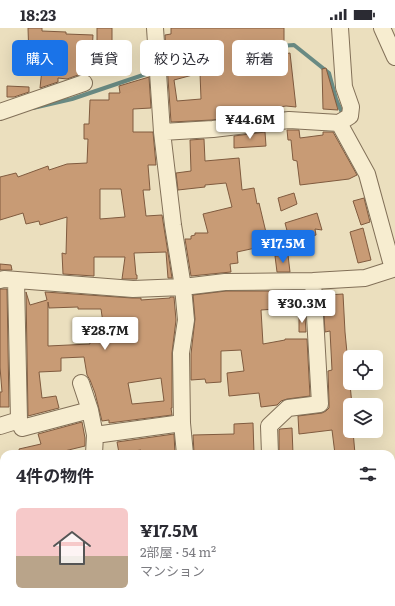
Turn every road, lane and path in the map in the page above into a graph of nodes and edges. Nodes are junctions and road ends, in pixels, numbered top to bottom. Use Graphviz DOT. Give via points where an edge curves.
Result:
graph roads {
  1 [pos="155,28"];
  2 [pos="340,28"];
  3 [pos="382,28"];
  4 [pos="395,57"];
  5 [pos="84,83"];
  6 [pos="0,112"];
  7 [pos="339,123"];
  8 [pos="162,132"];
  9 [pos="0,280"];
  10 [pos="16,280"];
  11 [pos="313,281"];
  12 [pos="183,287"];
  13 [pos="82,383"];
  14 [pos="90,410"];
  15 [pos="19,420"];
  16 [pos="182,423"];
  17 [pos="0,426"];
  18 [pos="95,435"];
  19 [pos="94,450"];
  20 [pos="185,450"];
  21 [pos="270,450"];
  1 -- 8 [label="street"];
  2 -- 7 [label="street" via="344,87 351,107 350,116"];
  3 -- 4 [label="street"];
  5 -- 6 [label="street"];
  7 -- 8 [label="street" via="288,120"];
  7 -- 11 [label="street" via="367,174 393,269 365,278"];
  8 -- 12 [label="street"];
  9 -- 10 [label="street"];
  10 -- 12 [label="street" via="133,289"];
  10 -- 15 [label="street"];
  11 -- 12 [label="street" via="225,282"];
  11 -- 21 [label="street" via="320,404 288,408 269,426"];
  12 -- 16 [label="street" via="186,320 181,353"];
  13 -- 14 [label="street"];
  14 -- 15 [label="street" via="22,428"];
  14 -- 18 [label="street"];
  15 -- 17 [label="street"];
  16 -- 18 [label="street"];
  16 -- 20 [label="street"];
  18 -- 19 [label="street"];
}
